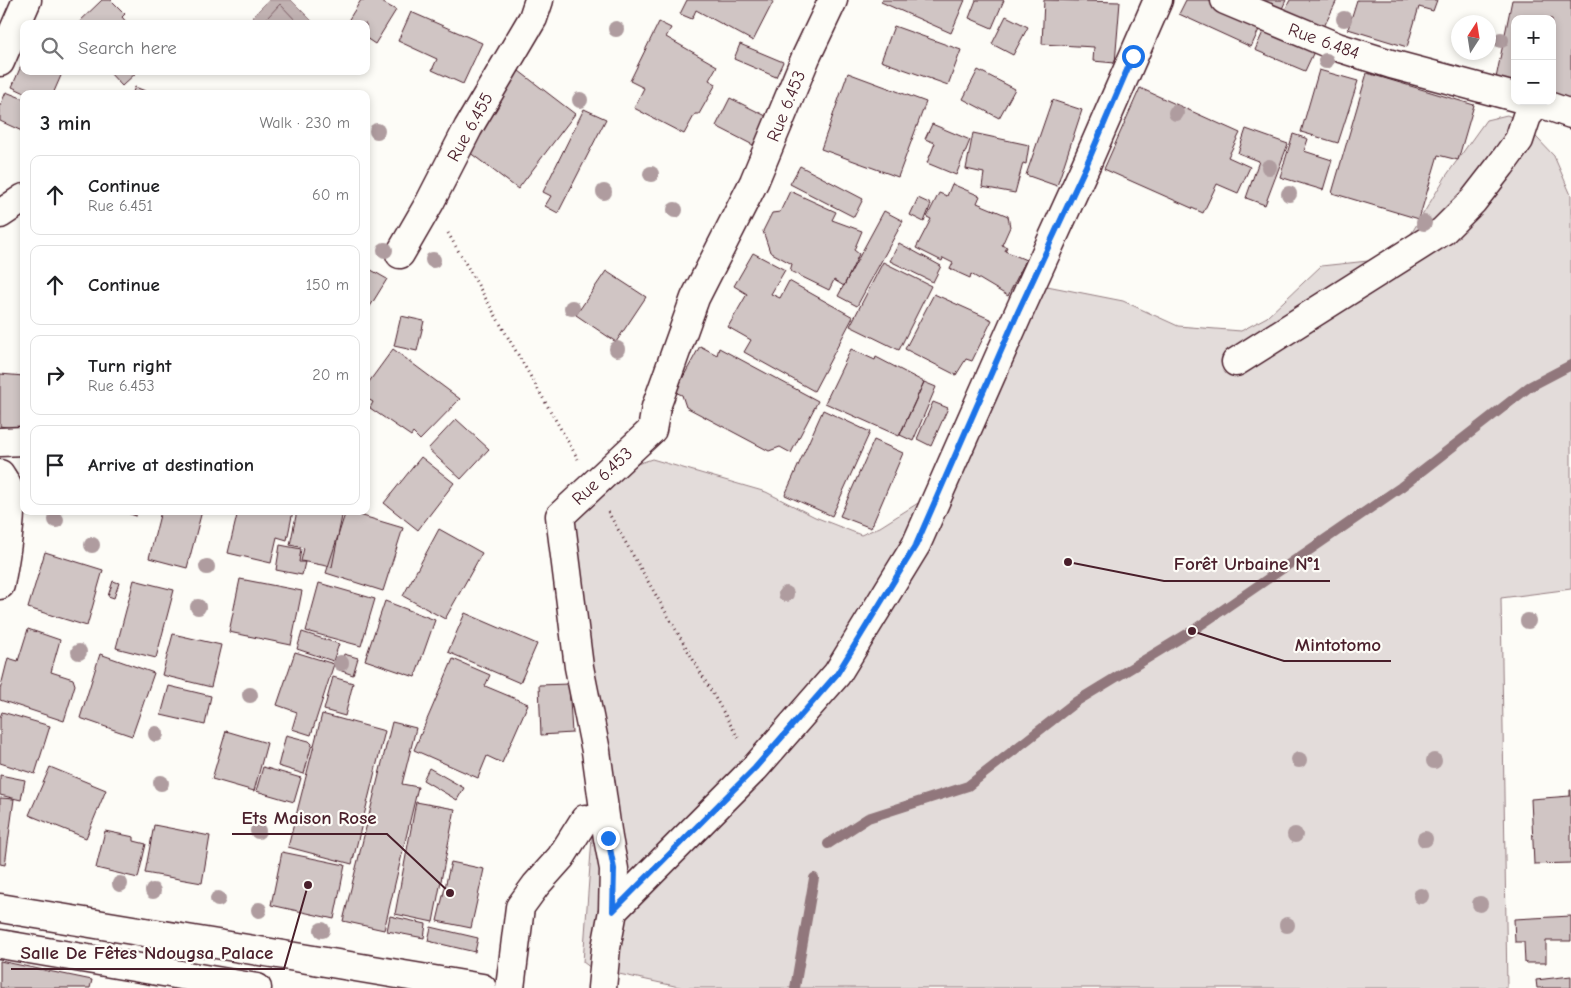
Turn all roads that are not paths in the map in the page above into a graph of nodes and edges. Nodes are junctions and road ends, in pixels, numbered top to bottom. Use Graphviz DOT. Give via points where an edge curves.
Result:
graph roads {
  1 [pos="27,0"];
  2 [pos="539,0"];
  3 [pos="1158,0"];
  4 [pos="1225,0"];
  5 [pos="824,4"];
  6 [pos="0,62"];
  7 [pos="1511,95"];
  8 [pos="1528,105"];
  9 [pos="1544,105"];
  10 [pos="1571,114"];
  11 [pos="0,190"];
  12 [pos="0,198"];
  13 [pos="20,201"];
  14 [pos="0,214"];
  15 [pos="400,254"];
  16 [pos="1236,362"];
  17 [pos="20,441"];
  18 [pos="0,442"];
  19 [pos="0,474"];
  20 [pos="0,585"];
  21 [pos="585,819"];
  22 [pos="0,908"];
  23 [pos="613,911"];
  24 [pos="0,944"];
  25 [pos="257,988"];
  26 [pos="482,988"];
  27 [pos="510,988"];
  28 [pos="602,988"];
  1 -- 6 [label="street"];
  2 -- 15 [label="street, Rue 6.455" via="533,18 468,128"];
  3 -- 23 [label="street" via="916,545 837,674 755,768"];
  4 -- 7 [label="street, Rue 6.484" via="1337,47"];
  5 -- 23 [label="street, Rue 6.453" via="806,57 754,182 695,298 656,407 652,430 560,516 579,666 614,869"];
  8 -- 16 [label="street" via="1519,140 1473,201 1443,231"];
  9 -- 10 [label="street, Rue 6.484"];
  11 -- 12 [label="street"];
  13 -- 14 [label="street"];
  17 -- 18 [label="street"];
  19 -- 20 [label="street" via="9,489 11,501"];
  21 -- 27 [label="street" via="561,857 520,907"];
  22 -- 26 [label="street"];
  23 -- 28 [label="street, Rue 6.453"];
  24 -- 25 [label="street"];
}
